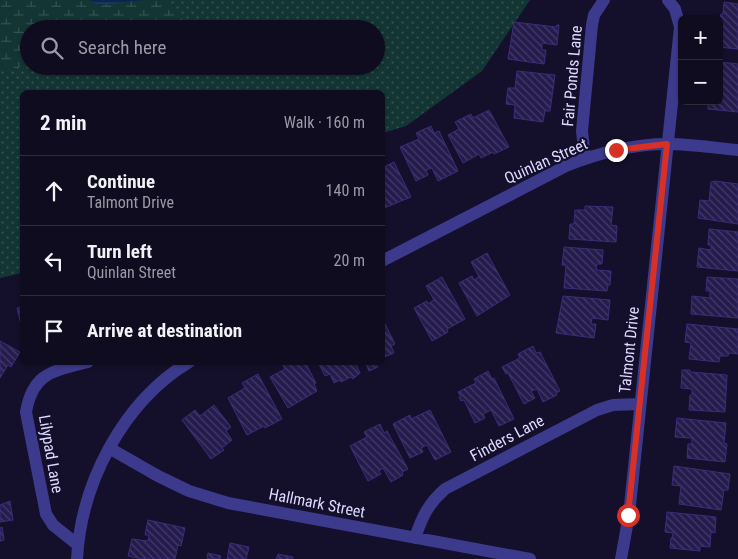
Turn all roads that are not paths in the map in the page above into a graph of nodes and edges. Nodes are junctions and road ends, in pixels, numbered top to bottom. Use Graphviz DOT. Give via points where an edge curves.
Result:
graph roads {
  1 [pos="604,0"];
  2 [pos="668,0"];
  3 [pos="667,144"];
  4 [pos="738,150"];
  5 [pos="585,158"];
  6 [pos="385,259"];
  7 [pos="78,365"];
  8 [pos="182,365"];
  9 [pos="640,404"];
  10 [pos="109,448"];
  11 [pos="415,538"];
  12 [pos="78,545"];
  13 [pos="77,559"];
  14 [pos="530,559"];
  15 [pos="621,559"];
  1 -- 5 [label="street, Fair Ponds Lane" via="594,15 592,25 582,131"];
  2 -- 3 [label="street" via="680,27"];
  3 -- 4 [label="street, Quinlan Street"];
  3 -- 5 [label="street, Quinlan Street" via="616,150"];
  3 -- 9 [label="street, Talmont Drive"];
  5 -- 6 [label="street, Quinlan Street"];
  7 -- 12 [label="street, Lilypad Lane" via="48,374 36,384 29,396 26,412 46,514 53,525"];
  8 -- 10 [label="street" via="128,418"];
  9 -- 11 [label="street, Finders Lane" via="613,405 597,410 445,489 432,500"];
  9 -- 15 [label="street, Talmont Drive"];
  10 -- 11 [label="street, Hallmark Street" via="190,491 228,503"];
  10 -- 12 [label="street" via="94,480"];
  11 -- 14 [label="street, Hallmark Street"];
  12 -- 13 [label="street"];
}
